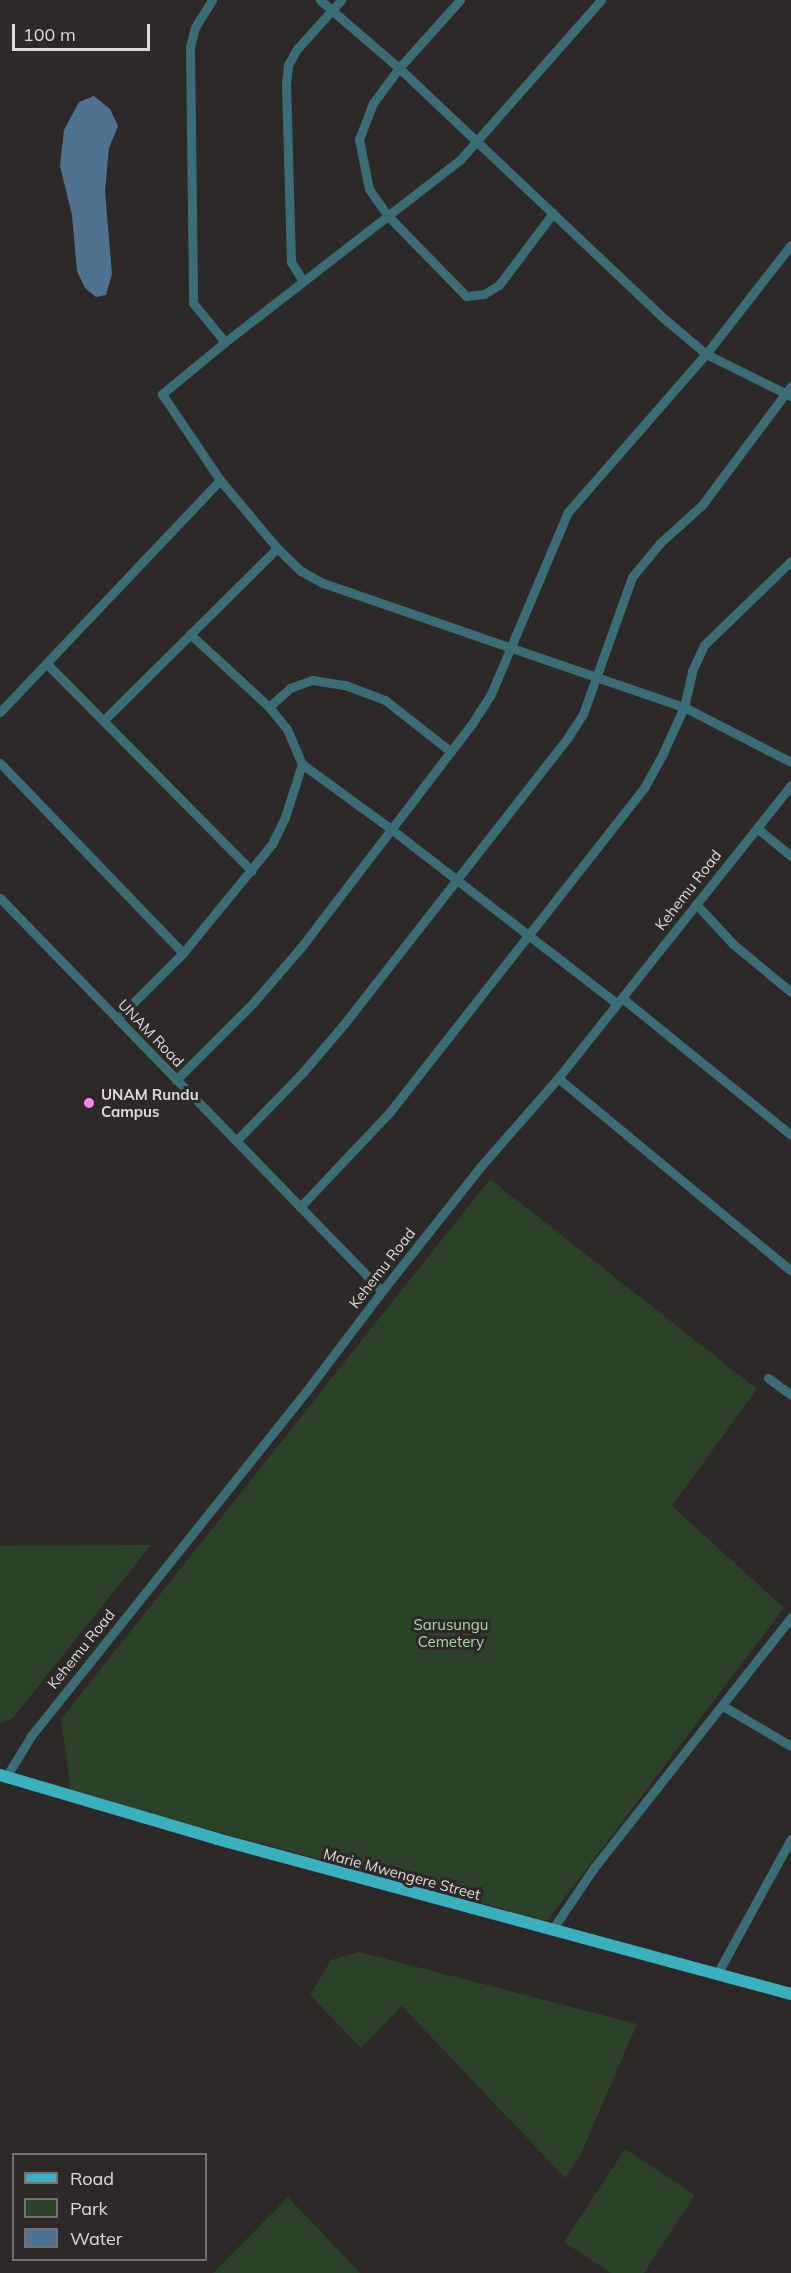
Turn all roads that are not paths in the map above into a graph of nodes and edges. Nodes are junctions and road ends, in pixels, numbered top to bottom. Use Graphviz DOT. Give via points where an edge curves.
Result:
graph roads {
  1 [pos="212,0"];
  2 [pos="321,0"];
  3 [pos="341,0"];
  4 [pos="460,0"];
  5 [pos="601,0"];
  6 [pos="332,10"];
  7 [pos="399,68"];
  8 [pos="477,141"];
  9 [pos="553,213"];
  10 [pos="388,216"];
  11 [pos="791,245"];
  12 [pos="303,281"];
  13 [pos="225,342"];
  14 [pos="706,354"];
  15 [pos="789,392"];
  16 [pos="220,480"];
  17 [pos="277,548"];
  18 [pos="791,561"];
  19 [pos="190,634"];
  20 [pos="510,649"];
  21 [pos="47,664"];
  22 [pos="595,676"];
  23 [pos="269,706"];
  24 [pos="684,707"];
  25 [pos="0,712"];
  26 [pos="104,720"];
  27 [pos="450,751"];
  28 [pos="791,762"];
  29 [pos="0,764"];
  30 [pos="302,764"];
  31 [pos="791,785"];
  32 [pos="757,828"];
  33 [pos="392,829"];
  34 [pos="791,856"];
  35 [pos="252,871"];
  36 [pos="457,880"];
  37 [pos="0,898"];
  38 [pos="696,904"];
  39 [pos="528,935"];
  40 [pos="183,952"];
  41 [pos="791,992"];
  42 [pos="619,1000"];
  43 [pos="117,1019"];
  44 [pos="558,1078"];
  45 [pos="176,1080"];
  46 [pos="791,1135"];
  47 [pos="236,1141"];
  48 [pos="300,1207"];
  49 [pos="791,1271"];
  50 [pos="382,1291"];
  51 [pos="768,1378"];
  52 [pos="791,1395"];
  53 [pos="791,1617"];
  54 [pos="723,1706"];
  55 [pos="791,1746"];
  56 [pos="3,1776"];
  57 [pos="791,1839"];
  58 [pos="552,1930"];
  59 [pos="717,1974"];
  60 [pos="791,1994"];
  1 -- 13 [label="street" via="195,27 190,47 193,303"];
  2 -- 6 [label="street"];
  3 -- 6 [label="street"];
  4 -- 7 [label="street"];
  5 -- 8 [label="street"];
  6 -- 7 [label="street"];
  6 -- 12 [label="street" via="288,65 291,262"];
  7 -- 8 [label="street"];
  7 -- 10 [label="street" via="373,103 359,139 369,189"];
  8 -- 9 [label="street"];
  8 -- 10 [label="street" via="461,159"];
  9 -- 10 [label="street" via="499,285 484,294 466,296"];
  9 -- 14 [label="street"];
  10 -- 12 [label="street"];
  11 -- 14 [label="street"];
  12 -- 13 [label="street"];
  13 -- 16 [label="street" via="162,394"];
  14 -- 15 [label="street"];
  14 -- 20 [label="street" via="568,512"];
  15 -- 22 [label="street" via="702,505 660,543 632,577"];
  16 -- 17 [label="street"];
  16 -- 21 [label="street"];
  17 -- 19 [label="street"];
  17 -- 20 [label="street" via="301,571 323,583"];
  18 -- 24 [label="street" via="704,645 692,671"];
  19 -- 23 [label="street"];
  19 -- 26 [label="street"];
  20 -- 22 [label="street"];
  20 -- 27 [label="street" via="491,694"];
  21 -- 25 [label="street"];
  21 -- 26 [label="street"];
  22 -- 24 [label="street"];
  22 -- 36 [label="street" via="583,714"];
  23 -- 27 [label="street" via="290,688 312,680 345,685 385,700"];
  23 -- 30 [label="street" via="286,729"];
  24 -- 28 [label="street"];
  24 -- 39 [label="street" via="645,786"];
  26 -- 35 [label="street"];
  27 -- 33 [label="street"];
  29 -- 40 [label="street"];
  30 -- 33 [label="street"];
  30 -- 35 [label="street" via="285,818"];
  31 -- 32 [label="street, Kehemu Road"];
  32 -- 34 [label="street"];
  32 -- 38 [label="street, Kehemu Road"];
  33 -- 36 [label="street"];
  33 -- 45 [label="street" via="259,996"];
  35 -- 40 [label="street"];
  36 -- 39 [label="street"];
  36 -- 47 [label="street" via="344,1024"];
  37 -- 43 [label="street, UNAM Road"];
  38 -- 41 [label="street" via="733,944"];
  38 -- 42 [label="street, Kehemu Road"];
  39 -- 42 [label="street"];
  39 -- 48 [label="street" via="389,1113"];
  40 -- 43 [label="street"];
  42 -- 44 [label="street, Kehemu Road"];
  42 -- 46 [label="street"];
  43 -- 45 [label="street, UNAM Road"];
  44 -- 49 [label="street"];
  44 -- 50 [label="street, Kehemu Road"];
  45 -- 47 [label="street, UNAM Road"];
  47 -- 48 [label="street, UNAM Road"];
  48 -- 50 [label="street, UNAM Road"];
  50 -- 56 [label="street, Kehemu Road"];
  51 -- 52 [label="street"];
  53 -- 54 [label="street"];
  54 -- 55 [label="street"];
  54 -- 58 [label="street" via="594,1869"];
  56 -- 58 [label="main road, Marie Mwengere Street"];
  57 -- 59 [label="street"];
  58 -- 59 [label="main road, Marie Mwengere Street"];
  59 -- 60 [label="main road, Marie Mwengere Street"];
}
